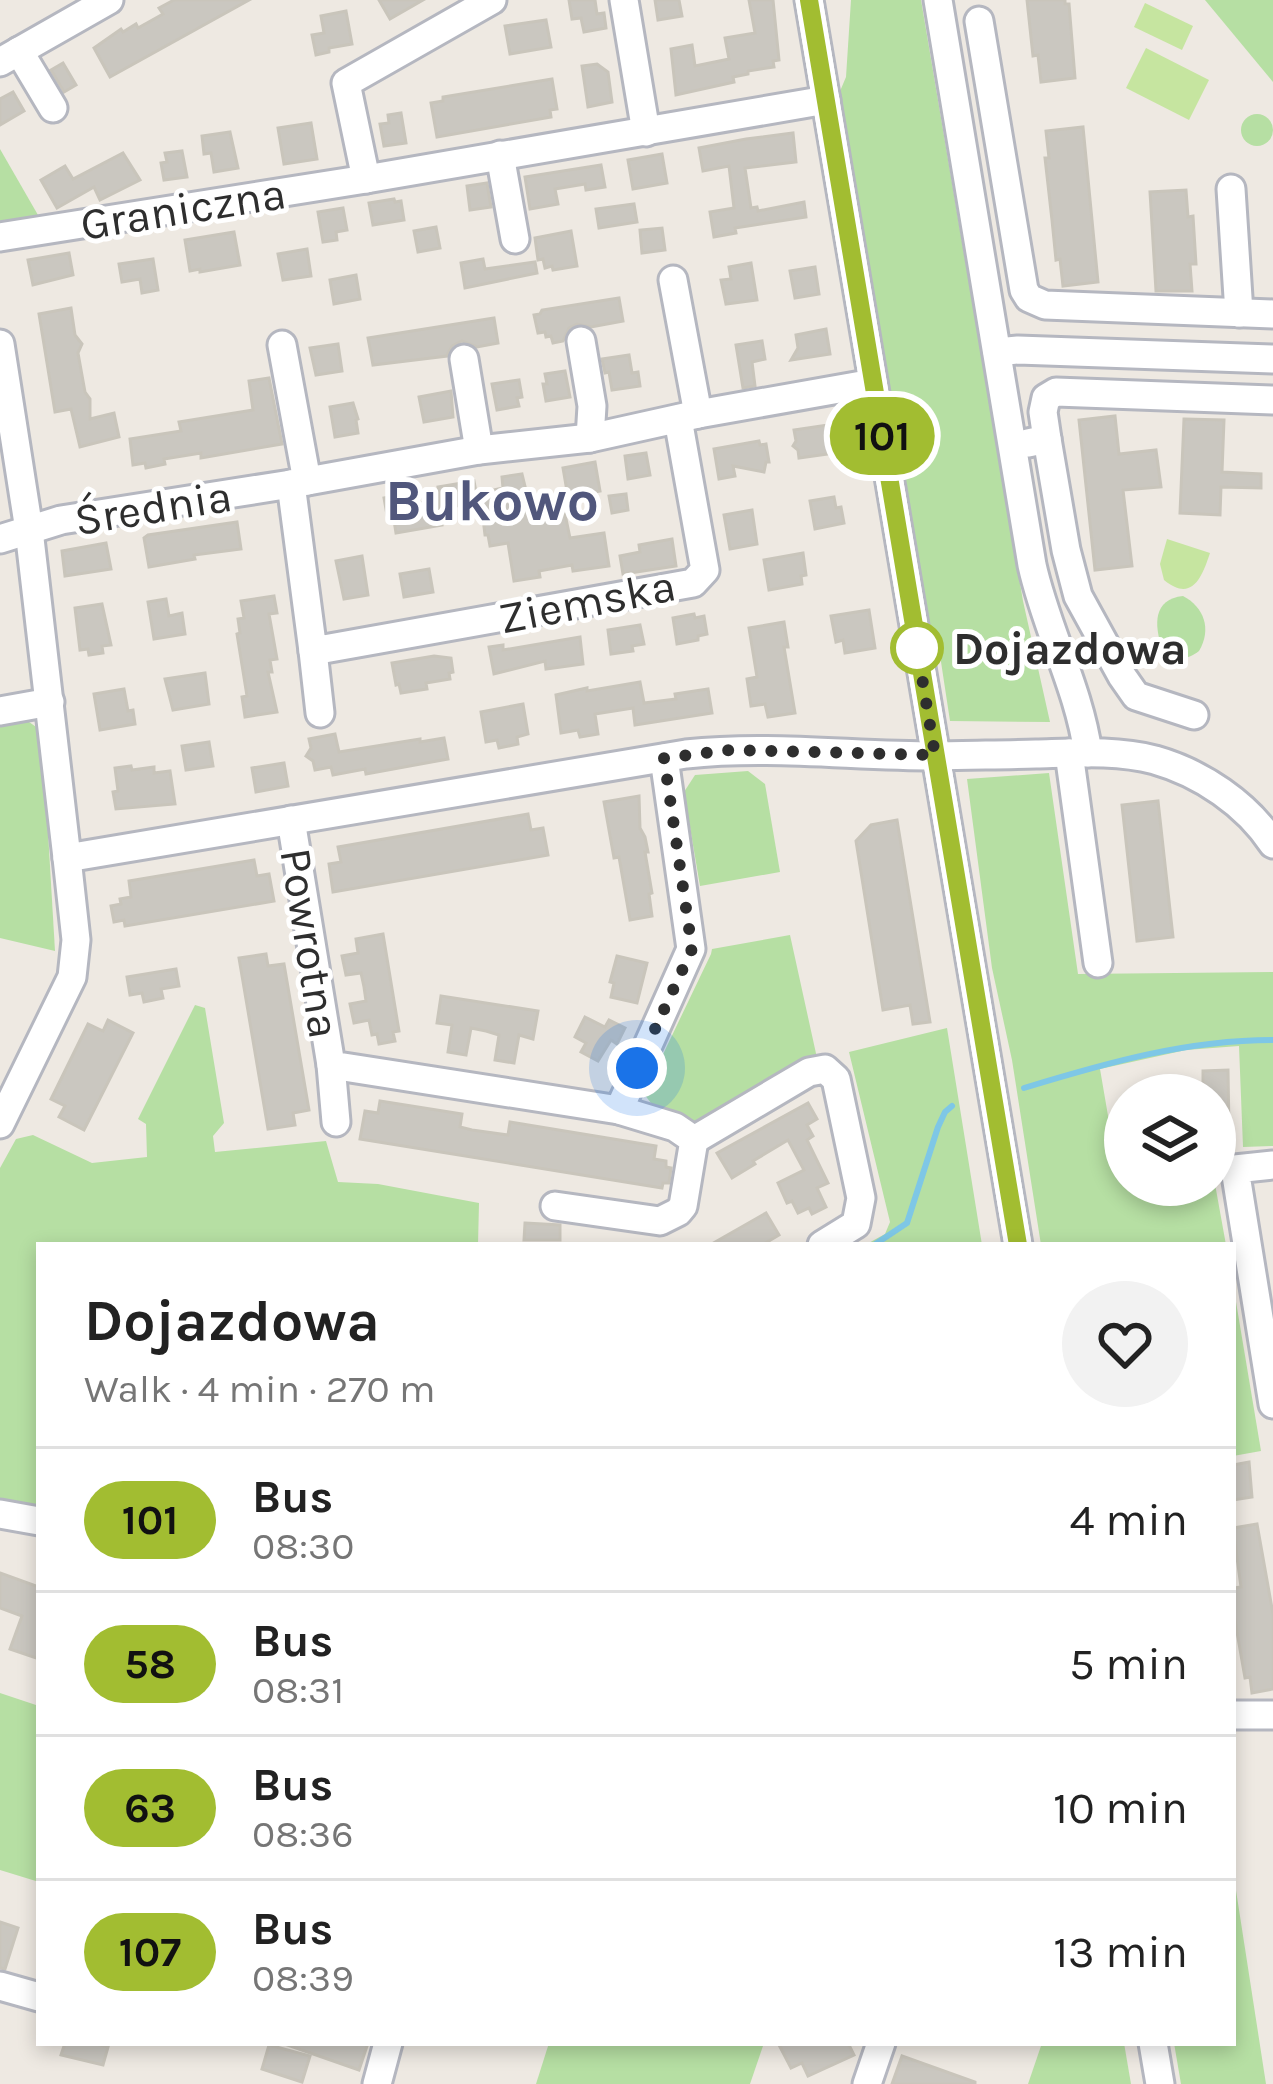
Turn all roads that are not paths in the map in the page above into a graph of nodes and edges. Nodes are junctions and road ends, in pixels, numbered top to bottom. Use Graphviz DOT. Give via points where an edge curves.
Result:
graph roads {
  1 [pos="109,0"];
  2 [pos="492,0"];
  3 [pos="624,0"];
  4 [pos="809,0"];
  5 [pos="938,0"];
  6 [pos="945,41"];
  7 [pos="10,57"];
  8 [pos="826,100"];
  9 [pos="53,108"];
  10 [pos="646,132"];
  11 [pos="500,154"];
  12 [pos="366,179"];
  13 [pos="1232,189"];
  14 [pos="0,237"];
  15 [pos="515,239"];
  16 [pos="1017,249"];
  17 [pos="982,255"];
  18 [pos="673,280"];
  19 [pos="1239,313"];
  20 [pos="1273,314"];
  21 [pos="581,341"];
  22 [pos="282,345"];
  23 [pos="997,352"];
  24 [pos="464,359"];
  25 [pos="1273,359"];
  26 [pos="1,361"];
  27 [pos="873,383"];
  28 [pos="1273,400"];
  29 [pos="688,416"];
  30 [pos="590,438"];
  31 [pos="1047,439"];
  32 [pos="1012,446"];
  33 [pos="479,449"];
  34 [pos="299,483"];
  35 [pos="29,530"];
  36 [pos="0,538"];
  37 [pos="1094,627"];
  38 [pos="1056,646"];
  39 [pos="314,651"];
  40 [pos="50,702"];
  41 [pos="0,711"];
  42 [pos="320,713"];
  43 [pos="1194,715"];
  44 [pos="1078,753"];
  45 [pos="935,755"];
  46 [pos="664,758"];
  47 [pos="291,820"];
  48 [pos="1273,844"];
  49 [pos="67,858"];
  50 [pos="1098,963"];
  51 [pos="331,1065"];
  52 [pos="619,1110"];
  53 [pos="336,1122"];
  54 [pos="0,1124"];
  55 [pos="694,1140"];
  56 [pos="1273,1165"];
  57 [pos="1236,1167"];
  58 [pos="555,1206"];
  59 [pos="1233,1206"];
  60 [pos="608,1216"];
  61 [pos="608,1242"];
  62 [pos="827,1242"];
  63 [pos="1017,1242"];
  64 [pos="1273,1404"];
  65 [pos="0,1514"];
  66 [pos="36,1520"];
  67 [pos="1236,1715"];
  68 [pos="1273,1715"];
  69 [pos="0,1986"];
  70 [pos="36,1996"];
  71 [pos="387,2046"];
  72 [pos="880,2046"];
  73 [pos="1154,2046"];
  74 [pos="377,2084"];
  75 [pos="867,2084"];
  76 [pos="1160,2084"];
  1 -- 7 [label="street"];
  2 -- 12 [label="street" via="346,83"];
  3 -- 10 [label="street"];
  4 -- 8 [label="street"];
  5 -- 6 [label="street"];
  6 -- 16 [label="street" via="981,28"];
  6 -- 17 [label="street"];
  7 -- 9 [label="street"];
  8 -- 10 [label="street, Graniczna"];
  8 -- 27 [label="street"];
  10 -- 11 [label="street, Graniczna"];
  11 -- 12 [label="street, Graniczna"];
  11 -- 15 [label="street"];
  12 -- 14 [label="street, Graniczna"];
  13 -- 19 [label="street"];
  16 -- 17 [label="street"];
  16 -- 19 [label="street" via="1025,294 1040,304"];
  17 -- 23 [label="street"];
  18 -- 29 [label="street"];
  19 -- 20 [label="street"];
  21 -- 30 [label="street"];
  22 -- 34 [label="street"];
  23 -- 25 [label="street"];
  23 -- 32 [label="street"];
  24 -- 33 [label="street"];
  26 -- 35 [label="street"];
  27 -- 29 [label="street, Średnia"];
  27 -- 45 [label="street"];
  28 -- 31 [label="street" via="1056,392 1043,407"];
  29 -- 30 [label="street, Średnia"];
  29 -- 39 [label="street, Ziemska" via="705,570 694,584"];
  30 -- 33 [label="street, Średnia"];
  31 -- 32 [label="street"];
  31 -- 37 [label="street" via="1075,586"];
  32 -- 38 [label="street" via="1032,565"];
  33 -- 34 [label="street, Średnia"];
  34 -- 35 [label="street, Średnia"];
  34 -- 39 [label="street"];
  35 -- 36 [label="street, Średnia"];
  35 -- 40 [label="street"];
  37 -- 38 [label="street"];
  37 -- 43 [label="street" via="1136,696"];
  38 -- 44 [label="street" via="1081,715"];
  39 -- 42 [label="street"];
  40 -- 41 [label="street"];
  40 -- 49 [label="street"];
  44 -- 45 [label="street"];
  44 -- 48 [label="street" via="1142,757 1189,773 1250,816"];
  44 -- 50 [label="street"];
  45 -- 46 [label="street" via="730,750"];
  45 -- 63 [label="street"];
  46 -- 47 [label="street"];
  46 -- 52 [label="street" via="692,949"];
  47 -- 49 [label="street"];
  47 -- 51 [label="street, Powrotna"];
  49 -- 54 [label="street" via="72,977"];
  51 -- 52 [label="street, Powrotna"];
  51 -- 53 [label="street, Powrotna"];
  52 -- 55 [label="street, Powrotna"];
  55 -- 60 [label="street" via="678,1212 660,1221"];
  55 -- 62 [label="street" via="825,1069 836,1078 861,1198 856,1224"];
  56 -- 57 [label="street"];
  58 -- 60 [label="street"];
  59 -- 64 [label="street"];
  60 -- 61 [label="street"];
  65 -- 66 [label="street"];
  67 -- 68 [label="street"];
  69 -- 70 [label="street"];
  71 -- 74 [label="street"];
  72 -- 75 [label="street"];
  73 -- 76 [label="street"];
}
